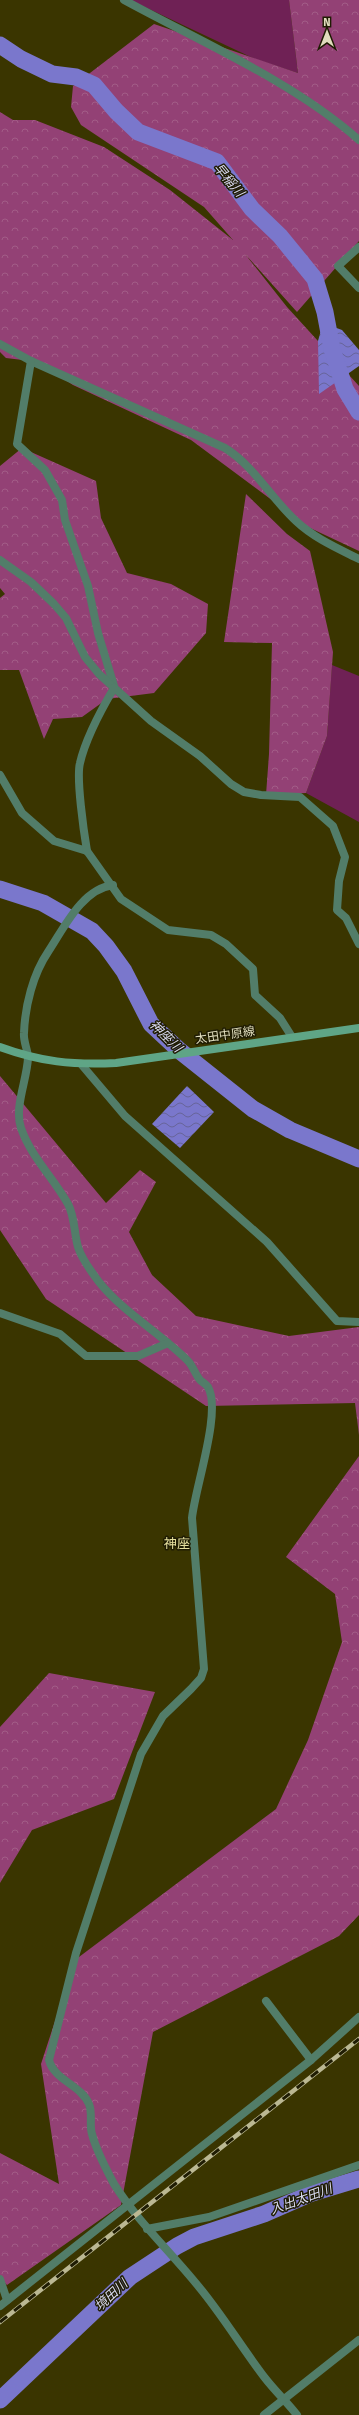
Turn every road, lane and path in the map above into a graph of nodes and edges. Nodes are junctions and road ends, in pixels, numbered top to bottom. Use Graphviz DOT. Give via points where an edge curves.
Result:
graph roads {
  1 [pos="124,0"];
  2 [pos="359,140"];
  3 [pos="359,247"];
  4 [pos="359,288"];
  5 [pos="0,344"];
  6 [pos="31,361"];
  7 [pos="359,559"];
  8 [pos="0,560"];
  9 [pos="114,688"];
  10 [pos="0,774"];
  11 [pos="87,851"];
  12 [pos="113,885"];
  13 [pos="359,944"];
  14 [pos="359,1028"];
  15 [pos="292,1037"];
  16 [pos="0,1047"];
  17 [pos="28,1057"];
  18 [pos="82,1064"];
  19 [pos="0,1313"];
  20 [pos="359,1322"];
  21 [pos="168,1343"];
  22 [pos="266,2001"];
  23 [pos="359,2017"];
  24 [pos="310,2060"];
  25 [pos="359,2165"];
  26 [pos="128,2203"];
  27 [pos="147,2229"];
  28 [pos="0,2279"];
  29 [pos="7,2300"];
  30 [pos="0,2306"];
  31 [pos="359,2340"];
  32 [pos="285,2399"];
  33 [pos="264,2415"];
  34 [pos="297,2415"];
  1 -- 2 [label="street" via="288,88 338,122"];
  3 -- 4 [label="street" via="338,266"];
  5 -- 6 [label="street"];
  6 -- 7 [label="street" via="225,448 242,459 294,520 308,532"];
  6 -- 9 [label="street" via="17,444 44,470 62,500 65,520 88,586"];
  8 -- 9 [label="street" via="31,582 54,604 66,618 85,657"];
  9 -- 11 [label="street" via="102,708 79,764"];
  9 -- 13 [label="street" via="151,721 200,756 231,784 244,792 300,797 332,826 345,857 339,881 337,910 346,918"];
  10 -- 11 [label="street" via="25,816 54,841"];
  11 -- 12 [label="street"];
  12 -- 15 [label="street" via="121,899 168,930 211,935 226,944 253,969 255,995 280,1018"];
  12 -- 17 [label="street" via="102,886 89,896 70,918 42,960 28,999 24,1035"];
  14 -- 15 [label="main road, 太田中原線"];
  15 -- 18 [label="main road, 太田中原線" via="116,1063"];
  16 -- 17 [label="main road, 太田中原線"];
  17 -- 18 [label="main road, 太田中原線"];
  17 -- 21 [label="street" via="19,1112 20,1125 28,1145 68,1205 78,1247 86,1263 101,1283 140,1321"];
  18 -- 20 [label="street" via="125,1116 267,1242 337,1321"];
  19 -- 21 [label="street" via="60,1334 86,1356 138,1356"];
  21 -- 26 [label="street" via="190,1362 199,1379 208,1387 211,1400 211,1425 194,1498 192,1518 204,1669 201,1678 191,1690 163,1716 141,1754 76,1953 49,2060 51,2068 77,2089 89,2103 92,2112 91,2133 96,2147 114,2183"];
  22 -- 24 [label="street"];
  23 -- 24 [label="street"];
  24 -- 26 [label="street"];
  25 -- 27 [label="street" via="209,2217"];
  26 -- 27 [label="street"];
  26 -- 29 [label="street"];
  27 -- 32 [label="street" via="199,2287 266,2378"];
  28 -- 29 [label="street"];
  29 -- 30 [label="street"];
  31 -- 32 [label="street"];
  32 -- 33 [label="street"];
  32 -- 34 [label="street"];
}
